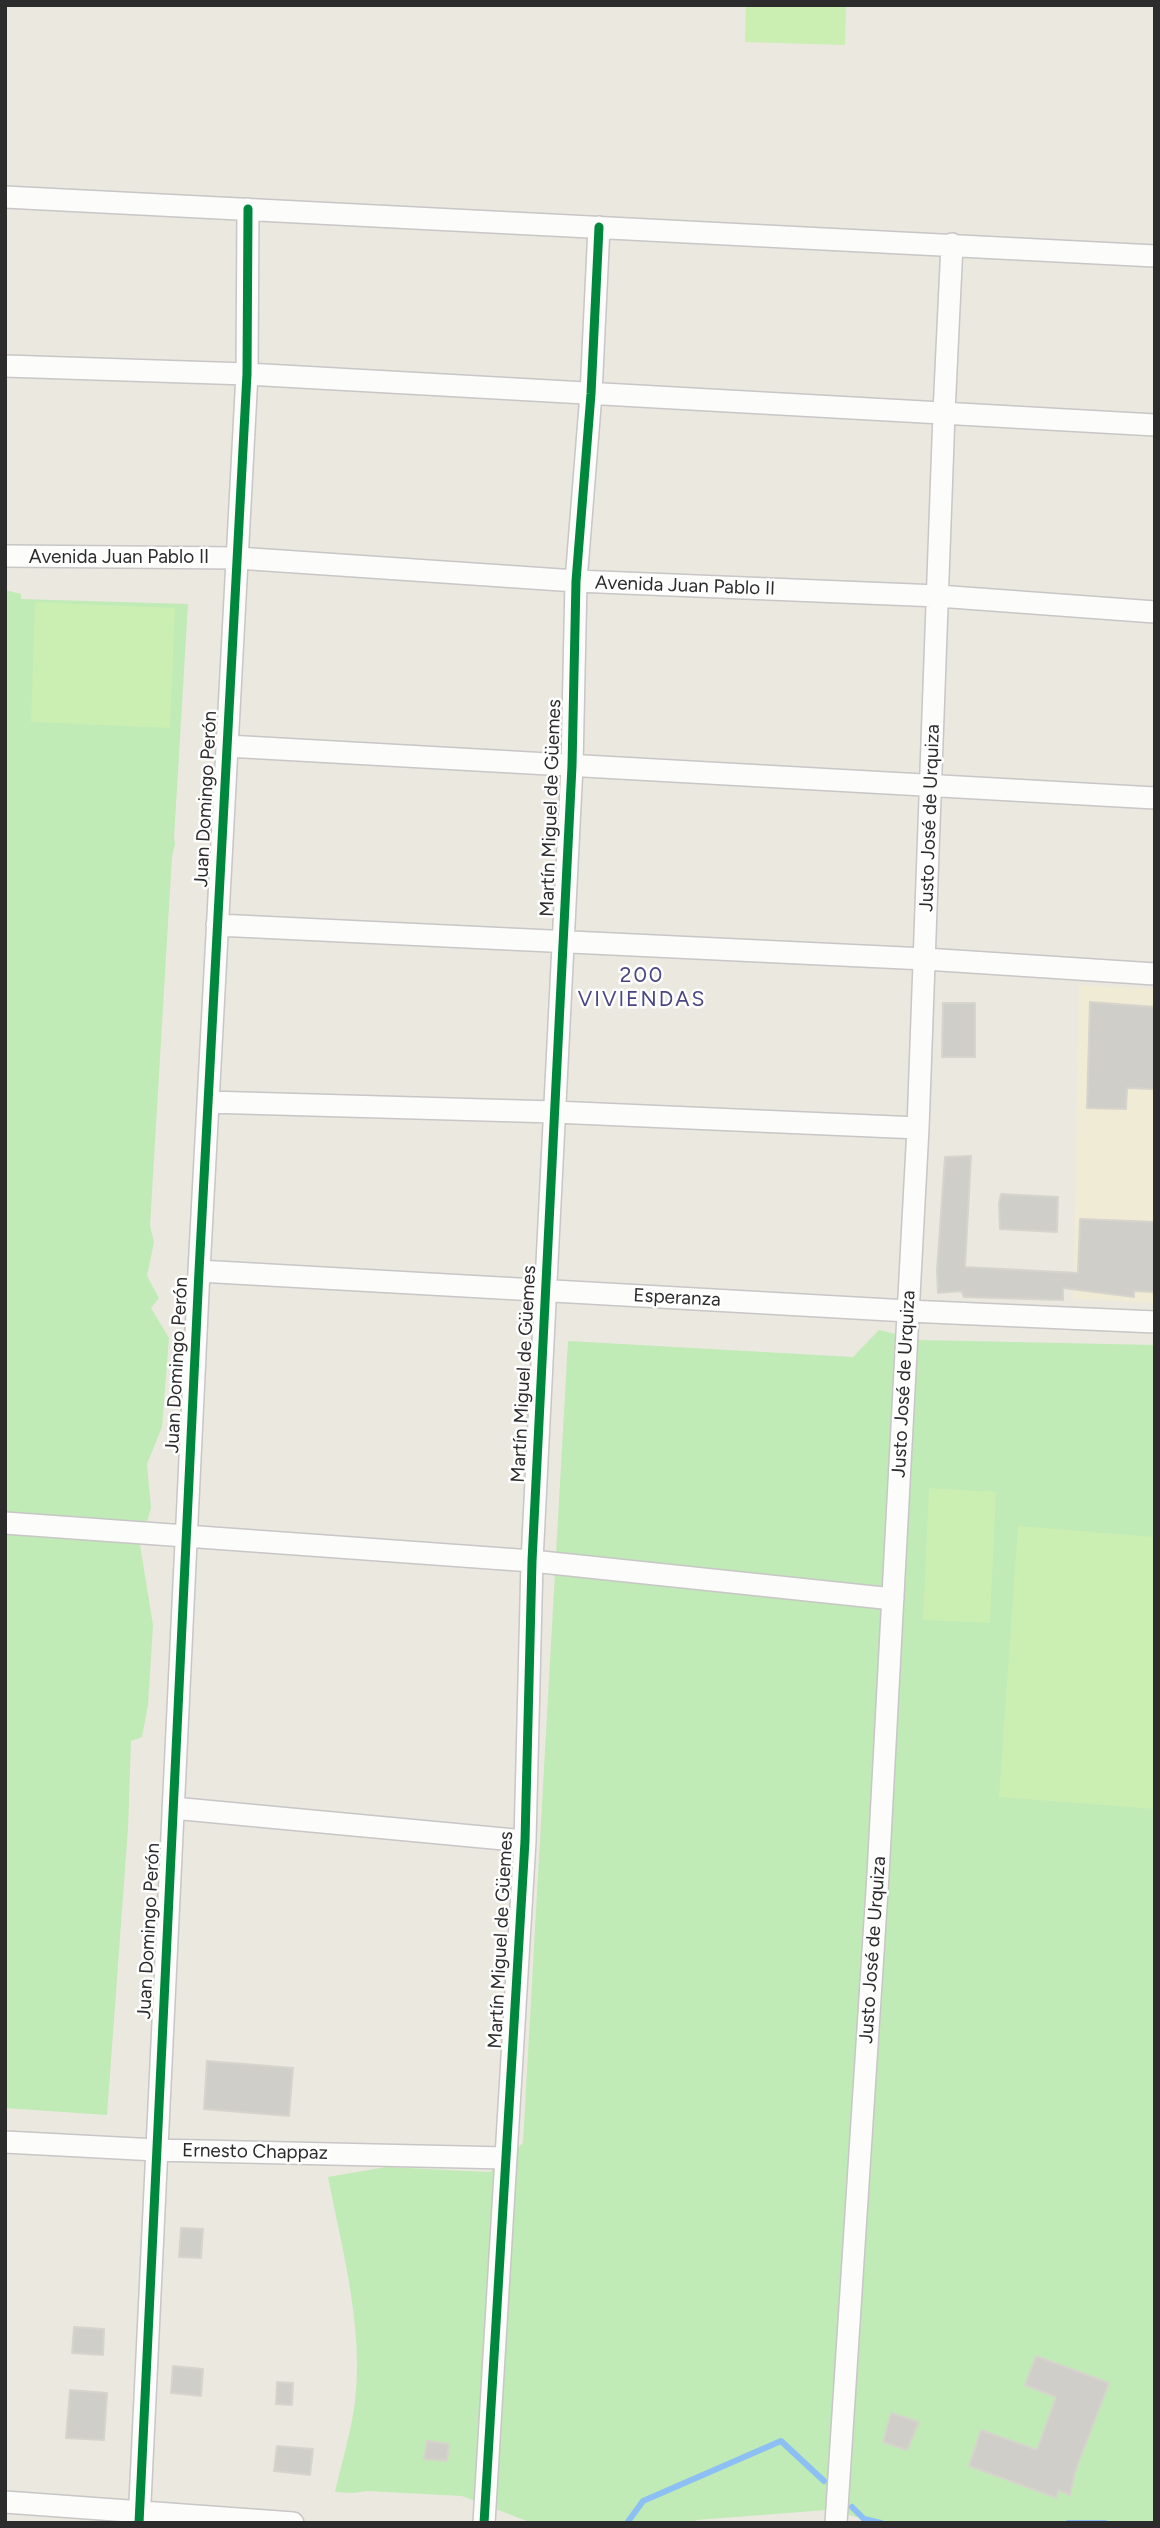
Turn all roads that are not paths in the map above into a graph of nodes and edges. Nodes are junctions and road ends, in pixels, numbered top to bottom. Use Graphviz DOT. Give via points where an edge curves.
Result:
graph roads {
  1 [pos="5,197"];
  2 [pos="248,209"];
  3 [pos="599,226"];
  4 [pos="952,244"];
  5 [pos="1155,256"];
  6 [pos="5,366"];
  7 [pos="247,374"];
  8 [pos="591,394"];
  9 [pos="944,414"];
  10 [pos="1155,425"];
  11 [pos="5,556"];
  12 [pos="237,558"];
  13 [pos="576,582"];
  14 [pos="938,596"];
  15 [pos="1155,611"];
  16 [pos="227,747"];
  17 [pos="572,766"];
  18 [pos="931,785"];
  19 [pos="1155,799"];
  20 [pos="217,925"];
  21 [pos="563,940"];
  22 [pos="925,958"];
  23 [pos="1155,974"];
  24 [pos="208,1102"];
  25 [pos="554,1112"];
  26 [pos="918,1128"];
  27 [pos="199,1271"];
  28 [pos="545,1290"];
  29 [pos="908,1311"];
  30 [pos="1155,1322"];
  31 [pos="5,1523"];
  32 [pos="186,1535"];
  33 [pos="532,1561"];
  34 [pos="893,1599"];
  35 [pos="173,1808"];
  36 [pos="525,1841"];
  37 [pos="5,2142"];
  38 [pos="156,2150"];
  39 [pos="506,2158"];
  40 [pos="5,2502"];
  41 [pos="139,2517"];
  42 [pos="293,2523"];
  43 [pos="484,2523"];
  44 [pos="836,2523"];
  1 -- 2 [label="street"];
  2 -- 3 [label="street"];
  2 -- 7 [label="street, Juan Domingo Perón"];
  3 -- 4 [label="street"];
  3 -- 8 [label="street, Martín Miguel de Güemes"];
  4 -- 5 [label="street"];
  4 -- 9 [label="street, Justo José de Urquiza"];
  6 -- 7 [label="street"];
  7 -- 8 [label="street"];
  7 -- 12 [label="street, Juan Domingo Perón"];
  8 -- 9 [label="street"];
  8 -- 13 [label="street, Martín Miguel de Güemes"];
  9 -- 10 [label="street"];
  9 -- 14 [label="street, Justo José de Urquiza"];
  11 -- 12 [label="street, Avenida Juan Pablo II"];
  12 -- 13 [label="street, Avenida Juan Pablo II"];
  12 -- 16 [label="street, Juan Domingo Perón"];
  13 -- 14 [label="street, Avenida Juan Pablo II"];
  13 -- 17 [label="street, Martín Miguel de Güemes"];
  14 -- 15 [label="street, Avenida Juan Pablo II"];
  14 -- 18 [label="street, Justo José de Urquiza"];
  16 -- 17 [label="street"];
  16 -- 20 [label="street, Juan Domingo Perón"];
  17 -- 18 [label="street"];
  17 -- 21 [label="street, Martín Miguel de Güemes"];
  18 -- 19 [label="street"];
  18 -- 22 [label="street, Justo José de Urquiza"];
  20 -- 21 [label="street"];
  20 -- 24 [label="street, Juan Domingo Perón"];
  21 -- 22 [label="street"];
  21 -- 25 [label="street, Martín Miguel de Güemes"];
  22 -- 23 [label="street"];
  22 -- 26 [label="street, Justo José de Urquiza"];
  24 -- 25 [label="street"];
  24 -- 27 [label="street, Juan Domingo Perón"];
  25 -- 26 [label="street"];
  25 -- 28 [label="street, Martín Miguel de Güemes"];
  26 -- 29 [label="street, Justo José de Urquiza"];
  27 -- 28 [label="street, Esperanza"];
  27 -- 32 [label="street, Juan Domingo Perón"];
  28 -- 29 [label="street, Esperanza"];
  28 -- 33 [label="street, Martín Miguel de Güemes"];
  29 -- 30 [label="street, Esperanza"];
  29 -- 34 [label="street, Justo José de Urquiza"];
  31 -- 32 [label="street"];
  32 -- 33 [label="street"];
  32 -- 35 [label="street, Juan Domingo Perón"];
  33 -- 34 [label="street"];
  33 -- 36 [label="street, Martín Miguel de Güemes"];
  34 -- 44 [label="street, Justo José de Urquiza"];
  35 -- 36 [label="street"];
  35 -- 38 [label="street, Juan Domingo Perón"];
  36 -- 39 [label="street, Martín Miguel de Güemes"];
  37 -- 38 [label="street, Ernesto Chappaz"];
  38 -- 39 [label="street, Ernesto Chappaz"];
  38 -- 41 [label="street, Juan Domingo Perón"];
  39 -- 43 [label="street, Martín Miguel de Güemes"];
  40 -- 41 [label="street"];
  41 -- 42 [label="street"];
}
